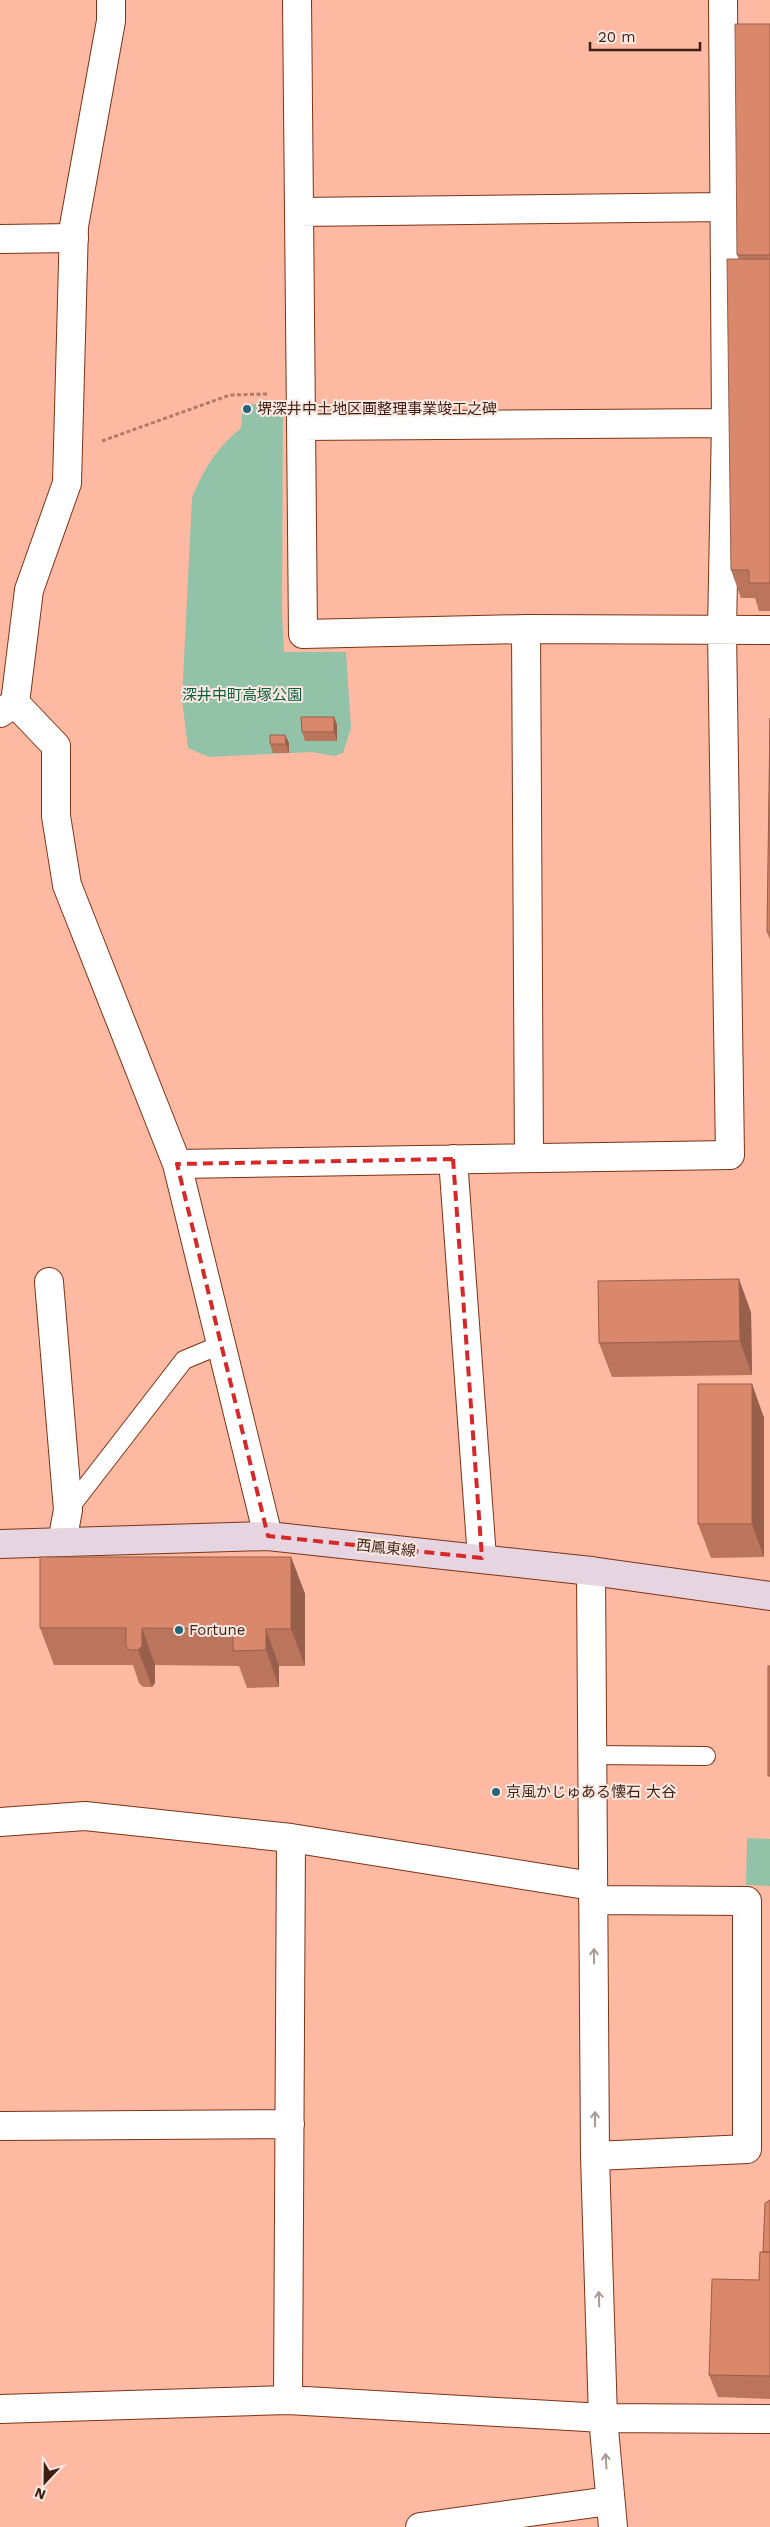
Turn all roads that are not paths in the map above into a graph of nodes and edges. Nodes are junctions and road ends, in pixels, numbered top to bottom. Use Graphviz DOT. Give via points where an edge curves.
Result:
graph roads {
  1 [pos="111,0"];
  2 [pos="296,0"];
  3 [pos="723,0"];
  4 [pos="724,207"];
  5 [pos="299,212"];
  6 [pos="74,238"];
  7 [pos="0,239"];
  8 [pos="726,423"];
  9 [pos="301,426"];
  10 [pos="526,629"];
  11 [pos="770,630"];
  12 [pos="722,631"];
  13 [pos="8,708"];
  14 [pos="529,1158"];
  15 [pos="453,1160"];
  16 [pos="177,1164"];
  17 [pos="49,1282"];
  18 [pos="220,1345"];
  19 [pos="68,1510"];
  20 [pos="268,1536"];
  21 [pos="62,1542"];
  22 [pos="0,1544"];
  23 [pos="482,1558"];
  24 [pos="591,1571"];
  25 [pos="770,1596"];
  26 [pos="592,1755"];
  27 [pos="706,1756"];
  28 [pos="0,1822"];
  29 [pos="291,1838"];
  30 [pos="593,1893"];
  31 [pos="290,2124"];
  32 [pos="0,2126"];
  33 [pos="595,2156"];
  34 [pos="288,2400"];
  35 [pos="0,2409"];
  36 [pos="603,2418"];
  37 [pos="770,2420"];
  38 [pos="611,2514"];
  39 [pos="420,2527"];
  1 -- 6 [label="street" via="111,21"];
  2 -- 5 [label="street"];
  3 -- 4 [label="street"];
  4 -- 5 [label="street"];
  4 -- 8 [label="street"];
  5 -- 9 [label="street"];
  6 -- 7 [label="street"];
  6 -- 13 [label="street" via="67,483 29,590"];
  8 -- 9 [label="street"];
  8 -- 12 [label="street"];
  9 -- 10 [label="street" via="303,634"];
  10 -- 12 [label="street"];
  10 -- 14 [label="street"];
  11 -- 12 [label="street"];
  12 -- 14 [label="street" via="730,1155"];
  13 -- 16 [label="street" via="56,746 56,816 67,886"];
  14 -- 15 [label="street"];
  15 -- 16 [label="street"];
  15 -- 23 [label="street"];
  16 -- 18 [label="street"];
  17 -- 19 [label="street"];
  18 -- 19 [label="lane" via="184,1360"];
  18 -- 20 [label="street"];
  19 -- 21 [label="street"];
  20 -- 21 [label="main road, 西鳳東線"];
  20 -- 23 [label="main road, 西鳳東線"];
  21 -- 22 [label="main road, 西鳳東線"];
  23 -- 24 [label="main road, 西鳳東線"];
  24 -- 25 [label="main road, 西鳳東線"];
  24 -- 26 [label="street"];
  26 -- 27 [label="lane"];
  26 -- 30 [label="street"];
  28 -- 29 [label="street" via="85,1816"];
  29 -- 30 [label="street"];
  29 -- 31 [label="street"];
  33 -- 30 [label="street, one-way"];
  30 -- 33 [label="street" via="747,1901 748,2149"];
  31 -- 32 [label="street"];
  31 -- 34 [label="street"];
  36 -- 33 [label="street, one-way"];
  34 -- 35 [label="street"];
  34 -- 36 [label="street"];
  36 -- 37 [label="street"];
  38 -- 36 [label="street, one-way"];
  38 -- 39 [label="street"];
}
